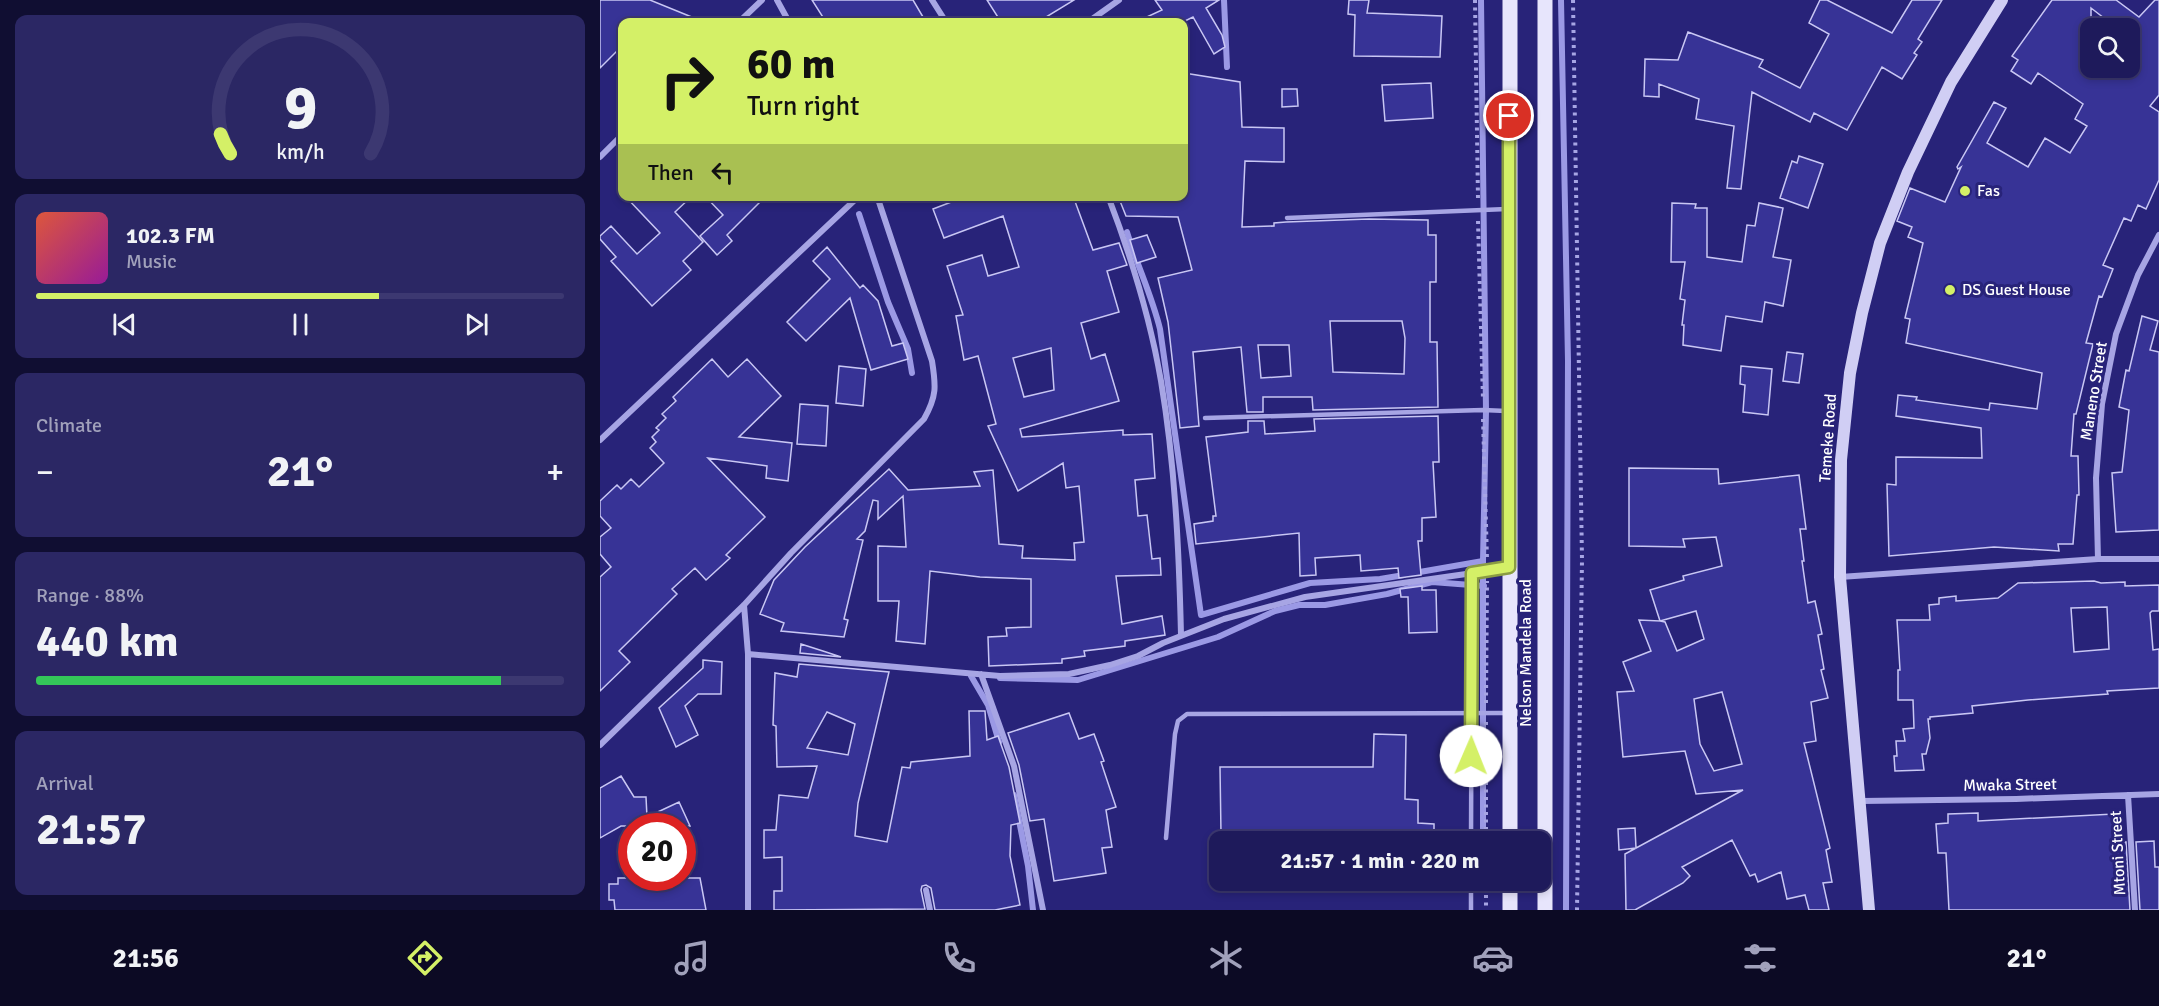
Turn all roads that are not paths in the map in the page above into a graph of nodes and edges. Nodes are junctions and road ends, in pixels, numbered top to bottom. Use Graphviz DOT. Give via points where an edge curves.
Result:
graph roads {
  1 [pos="762,0"];
  2 [pos="777,0"];
  3 [pos="932,0"];
  4 [pos="1119,0"];
  5 [pos="1510,0"];
  6 [pos="1545,0"];
  7 [pos="2002,0"];
  8 [pos="743,18"];
  9 [pos="787,18"];
  10 [pos="943,18"];
  11 [pos="1094,18"];
  12 [pos="618,139"];
  13 [pos="600,157"];
  14 [pos="854,201"];
  15 [pos="879,201"];
  16 [pos="1110,201"];
  17 [pos="1509,209"];
  18 [pos="1287,218"];
  19 [pos="2159,236"];
  20 [pos="1509,412"];
  21 [pos="1205,418"];
  22 [pos="600,440"];
  23 [pos="2098,559"];
  24 [pos="2159,560"];
  25 [pos="1509,567"];
  26 [pos="1472,573"];
  27 [pos="1839,577"];
  28 [pos="744,605"];
  29 [pos="1181,635"];
  30 [pos="748,654"];
  31 [pos="981,674"];
  32 [pos="1472,712"];
  33 [pos="1510,713"];
  34 [pos="600,745"];
  35 [pos="2159,794"];
  36 [pos="2128,795"];
  37 [pos="1861,801"];
  38 [pos="1471,831"];
  39 [pos="1510,831"];
  40 [pos="1166,838"];
  41 [pos="926,890"];
  42 [pos="1471,891"];
  43 [pos="1510,891"];
  44 [pos="748,910"];
  45 [pos="930,910"];
  46 [pos="1043,910"];
  47 [pos="1472,910"];
  48 [pos="1510,910"];
  49 [pos="1545,910"];
  50 [pos="1869,910"];
  51 [pos="2135,910"];
  1 -- 8 [label="street"];
  2 -- 9 [label="street"];
  3 -- 10 [label="street"];
  4 -- 11 [label="street"];
  5 -- 17 [label="main road, Nelson Mandela Road"];
  6 -- 49 [label="main road, Nelson Mandela Road"];
  7 -- 27 [label="street, Temeke Road" via="1951,82 1908,172 1880,243 1862,313 1844,416"];
  12 -- 13 [label="street"];
  14 -- 22 [label="street"];
  15 -- 28 [label="street" via="932,361 936,388 932,405 924,419"];
  16 -- 29 [label="street" via="1143,302 1161,381 1178,535"];
  17 -- 18 [label="lane"];
  17 -- 20 [label="main road, Nelson Mandela Road"];
  19 -- 23 [label="street, Maneno Street" via="2138,274 2116,334 2102,404 2096,478"];
  20 -- 21 [label="lane"];
  20 -- 25 [label="main road, Nelson Mandela Road"];
  23 -- 24 [label="street"];
  23 -- 27 [label="street"];
  25 -- 26 [label="street"];
  25 -- 33 [label="main road, Nelson Mandela Road"];
  26 -- 29 [label="street" via="1305,597 1247,611"];
  26 -- 32 [label="lane"];
  27 -- 37 [label="street, Temeke Road"];
  28 -- 30 [label="street"];
  28 -- 34 [label="street"];
  29 -- 31 [label="street" via="1138,656 1088,671 1022,676"];
  30 -- 31 [label="street"];
  30 -- 44 [label="street"];
  31 -- 46 [label="street" via="1014,766"];
  32 -- 33 [label="lane"];
  32 -- 38 [label="lane"];
  32 -- 40 [label="lane" via="1187,714 1178,721 1175,734"];
  33 -- 39 [label="main road, Nelson Mandela Road"];
  35 -- 36 [label="street, Mwaka Street"];
  36 -- 37 [label="street, Mwaka Street"];
  36 -- 51 [label="street, Mtoni Street"];
  37 -- 50 [label="street, Temeke Road"];
  41 -- 45 [label="street"];
  42 -- 47 [label="lane"];
  43 -- 48 [label="main road"];
}
